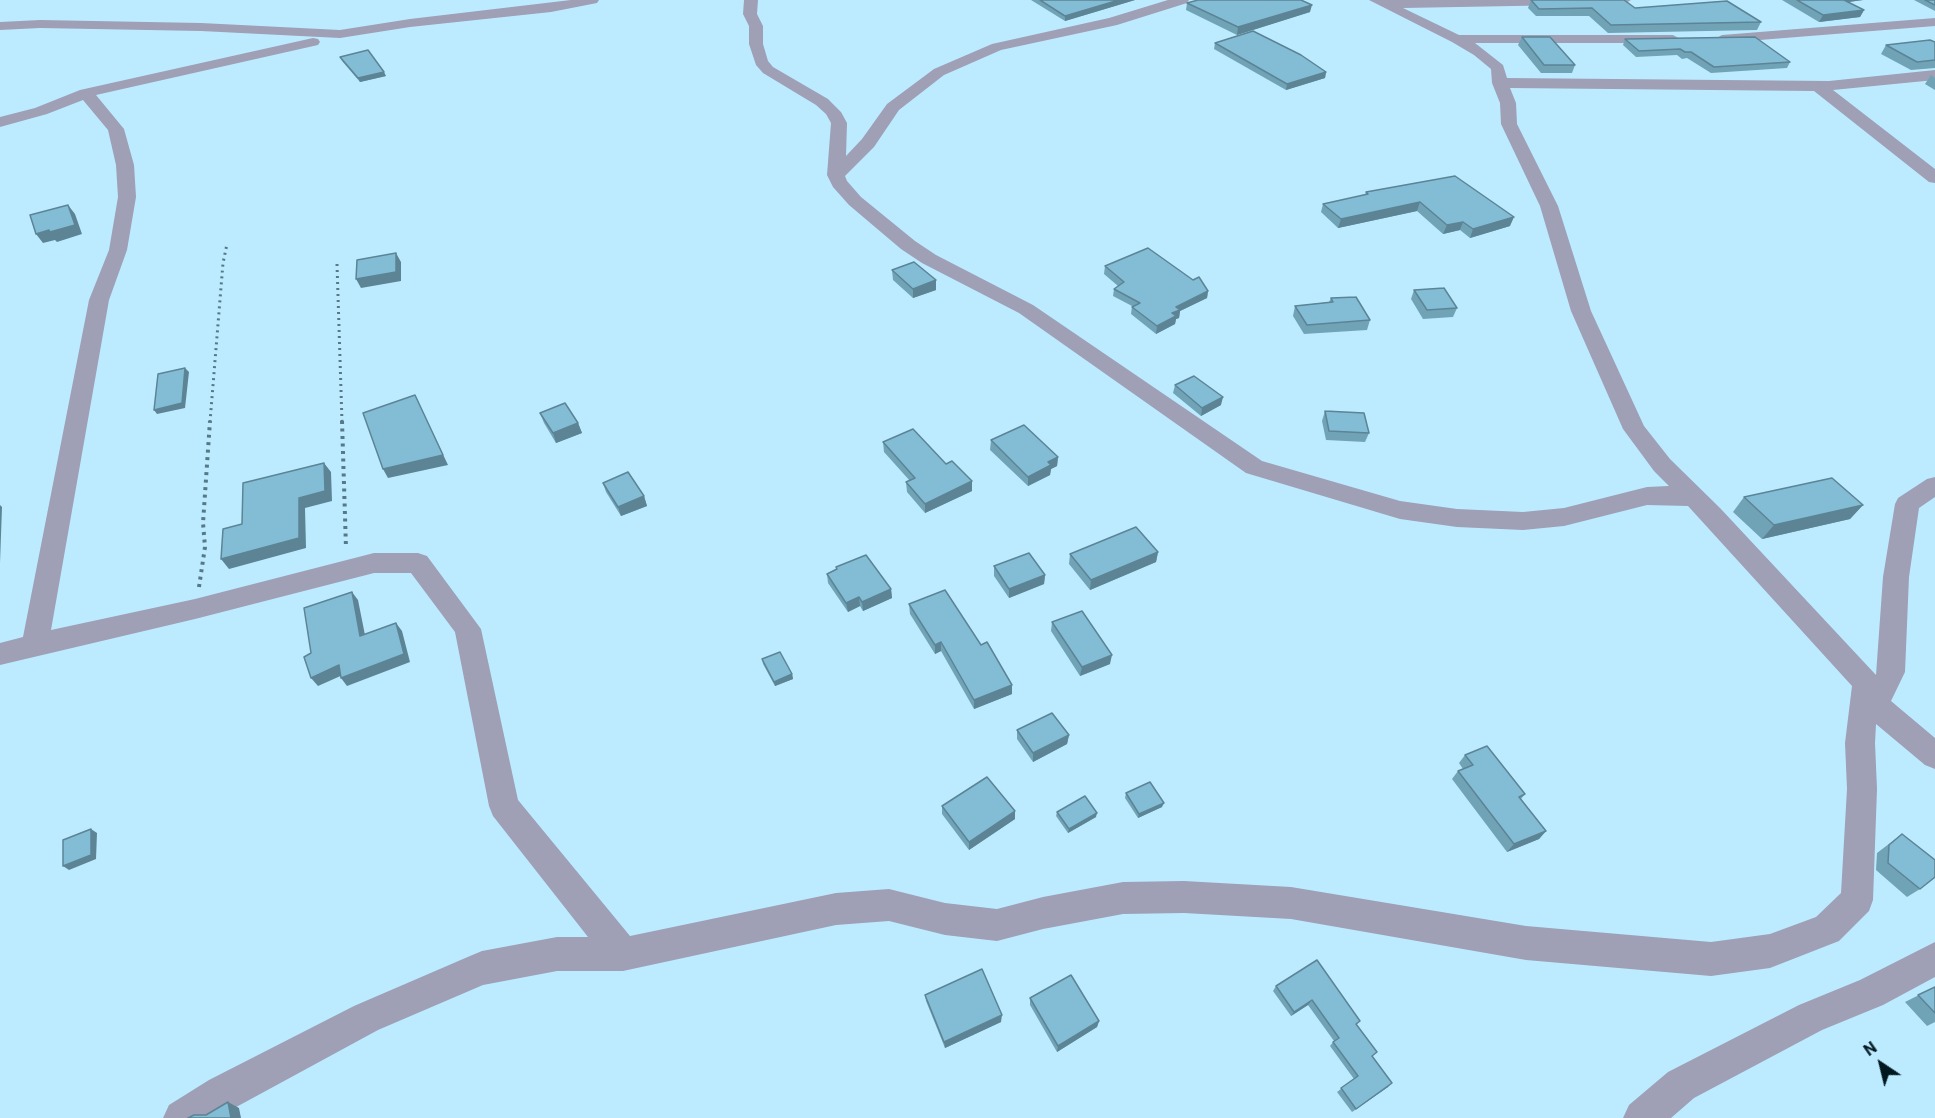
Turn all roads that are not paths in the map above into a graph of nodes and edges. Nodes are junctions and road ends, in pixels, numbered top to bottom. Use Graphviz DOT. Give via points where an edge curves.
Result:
graph roads {
  1 [pos="591,0"];
  2 [pos="752,0"];
  3 [pos="1182,0"];
  4 [pos="1624,0"];
  5 [pos="1381,2"];
  6 [pos="1935,22"];
  7 [pos="0,26"];
  8 [pos="356,33"];
  9 [pos="1457,39"];
  10 [pos="1689,39"];
  11 [pos="1712,39"];
  12 [pos="1935,75"];
  13 [pos="1912,79"];
  14 [pos="1500,83"];
  15 [pos="1818,86"];
  16 [pos="1927,90"];
  17 [pos="86,93"];
  18 [pos="0,122"];
  19 [pos="836,175"];
  20 [pos="1935,178"];
  21 [pos="1935,484"];
  22 [pos="1695,498"];
  23 [pos="35,645"];
  24 [pos="0,654"];
  25 [pos="1870,694"];
  26 [pos="1935,756"];
  27 [pos="623,954"];
  28 [pos="1935,959"];
  29 [pos="182,1118"];
  30 [pos="1642,1118"];
  1 -- 8 [label="street"];
  2 -- 19 [label="street" via="750,14 761,62 788,84 822,102 839,123"];
  3 -- 19 [label="street" via="1112,22 997,47 939,72 893,107 868,143"];
  4 -- 5 [label="street"];
  5 -- 9 [label="street"];
  6 -- 11 [label="street"];
  7 -- 8 [label="street"];
  8 -- 17 [label="street"];
  9 -- 10 [label="street"];
  9 -- 14 [label="street" via="1498,69"];
  12 -- 13 [label="street"];
  13 -- 15 [label="street"];
  13 -- 16 [label="street"];
  14 -- 15 [label="street"];
  14 -- 22 [label="street" via="1508,103 1509,124 1549,206 1581,311 1634,429"];
  15 -- 20 [label="street"];
  17 -- 18 [label="street"];
  17 -- 23 [label="street" via="116,129 128,197 118,250 99,300"];
  19 -- 22 [label="street" via="855,201 908,245 1026,309 1254,467 1400,510 1457,518 1522,521 1564,517 1647,496"];
  21 -- 25 [label="street" via="1907,504 1896,577 1892,672"];
  22 -- 25 [label="street"];
  23 -- 24 [label="street"];
  23 -- 27 [label="street" via="374,563 418,563 468,629 504,806"];
  25 -- 26 [label="street"];
  25 -- 27 [label="street" via="1860,743 1863,789 1857,900 1827,929 1770,951 1711,959 1637,954 1526,943 1291,903 1184,897 1123,898 997,925 945,919 889,905 836,909"];
  27 -- 29 [label="street" via="557,954 482,968 366,1018"];
  28 -- 30 [label="street" via="1871,993 1811,1017 1681,1085"];
}
